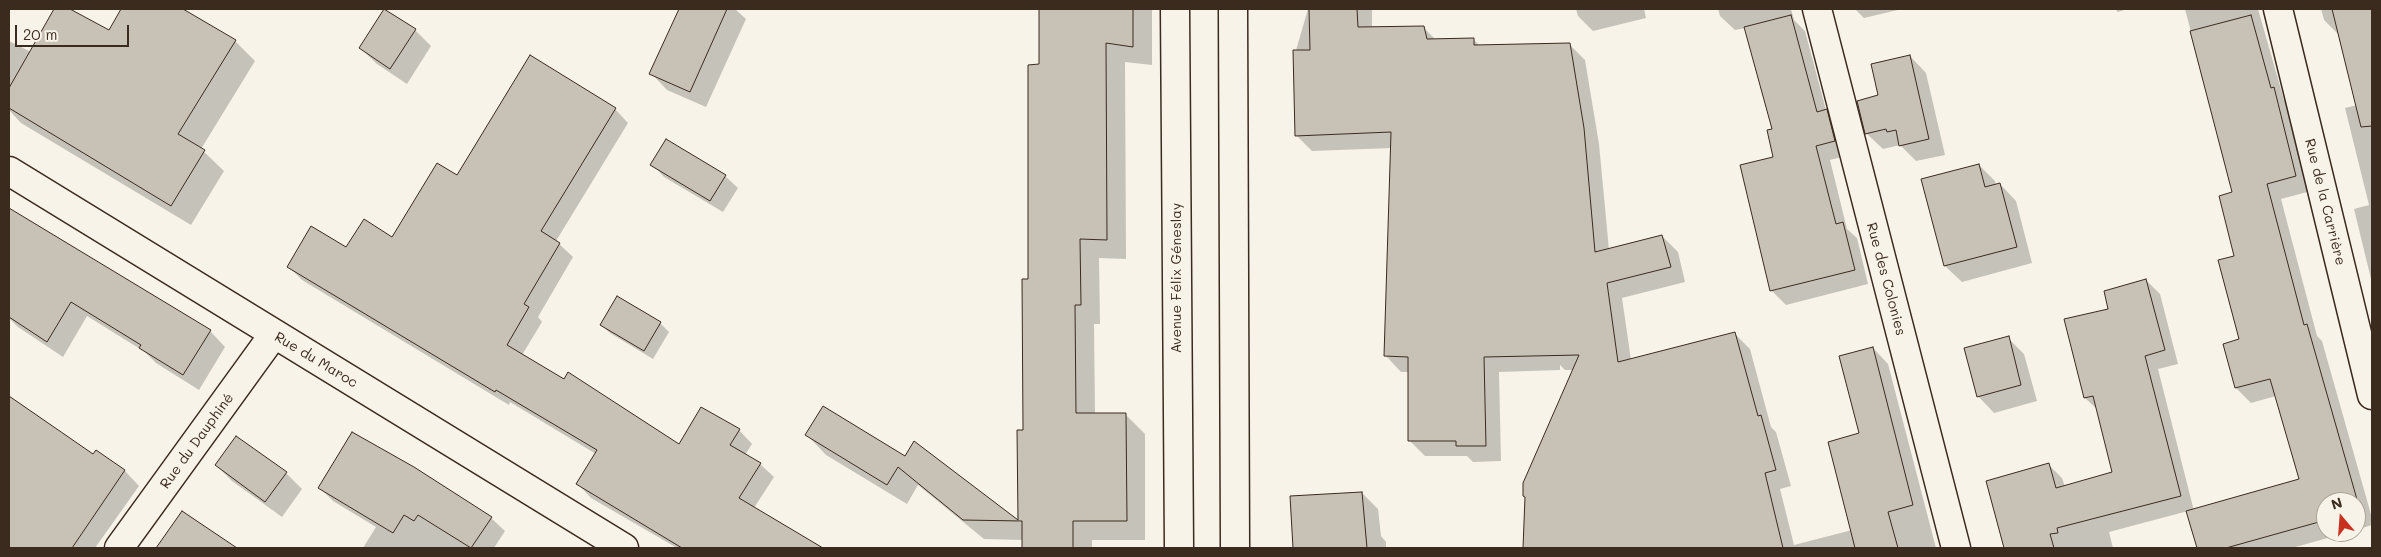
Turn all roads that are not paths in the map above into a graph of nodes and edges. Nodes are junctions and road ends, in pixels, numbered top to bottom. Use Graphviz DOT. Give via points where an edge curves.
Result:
graph roads {
  1 [pos="1175,9"];
  2 [pos="1233,9"];
  3 [pos="1816,9"];
  4 [pos="2278,9"];
  5 [pos="9,171"];
  6 [pos="274,334"];
  7 [pos="2372,395"];
  8 [pos="607,544"];
  9 [pos="119,548"];
  10 [pos="1179,548"];
  11 [pos="1235,548"];
  12 [pos="1956,548"];
  1 -- 10 [label="street, Avenue Félix Géneslay"];
  2 -- 11 [label="street"];
  3 -- 12 [label="street, Rue des Colonies"];
  4 -- 7 [label="street, Rue de la Carrière"];
  5 -- 6 [label="street, Rue du Maroc"];
  6 -- 8 [label="street, Rue du Maroc"];
  6 -- 9 [label="street, Rue du Dauphiné"];
}
